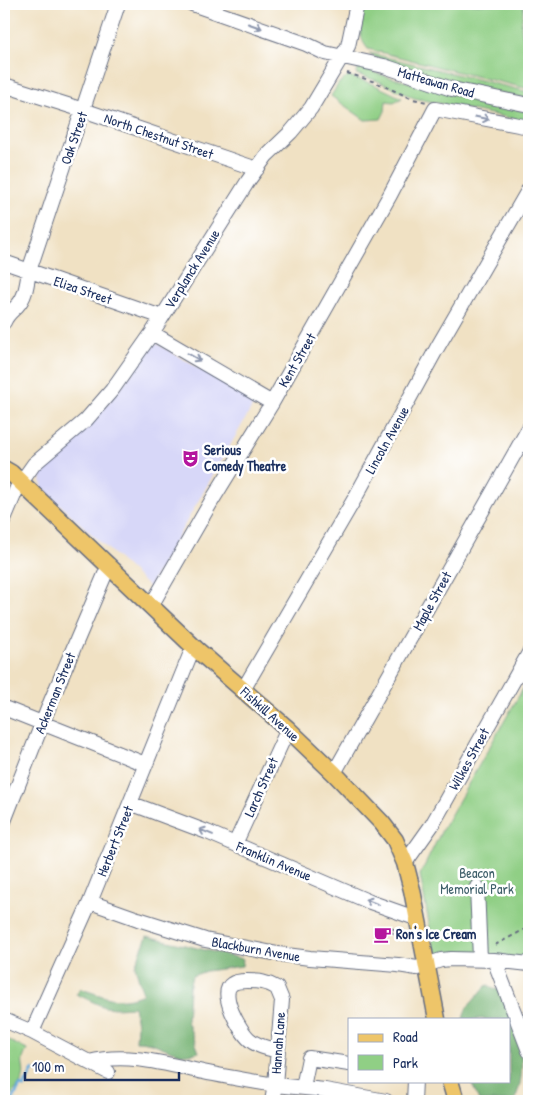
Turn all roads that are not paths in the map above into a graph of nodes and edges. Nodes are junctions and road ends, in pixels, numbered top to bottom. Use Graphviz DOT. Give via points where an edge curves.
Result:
graph roads {
  1 [pos="118,4"];
  2 [pos="192,4"];
  3 [pos="357,4"];
  4 [pos="342,56"];
  5 [pos="4,85"];
  6 [pos="529,106"];
  7 [pos="83,110"];
  8 [pos="529,127"];
  9 [pos="257,169"];
  10 [pos="529,189"];
  11 [pos="4,262"];
  12 [pos="29,271"];
  13 [pos="162,317"];
  14 [pos="4,322"];
  15 [pos="152,333"];
  16 [pos="272,403"];
  17 [pos="529,428"];
  18 [pos="4,468"];
  19 [pos="21,482"];
  20 [pos="4,519"];
  21 [pos="109,565"];
  22 [pos="151,606"];
  23 [pos="196,649"];
  24 [pos="529,653"];
  25 [pos="242,690"];
  26 [pos="4,708"];
  27 [pos="42,722"];
  28 [pos="288,729"];
  29 [pos="145,764"];
  30 [pos="334,773"];
  31 [pos="130,803"];
  32 [pos="4,821"];
  33 [pos="235,844"];
  34 [pos="405,863"];
  35 [pos="477,887"];
  36 [pos="90,902"];
  37 [pos="418,919"];
  38 [pos="480,959"];
  39 [pos="494,960"];
  40 [pos="529,964"];
  41 [pos="427,965"];
  42 [pos="437,1018"];
  43 [pos="4,1020"];
  44 [pos="32,1032"];
  45 [pos="278,1051"];
  46 [pos="529,1051"];
  47 [pos="89,1062"];
  48 [pos="348,1064"];
  49 [pos="108,1072"];
  50 [pos="415,1082"];
  51 [pos="450,1082"];
  52 [pos="275,1085"];
  53 [pos="304,1088"];
  54 [pos="272,1101"];
  55 [pos="386,1101"];
  56 [pos="414,1101"];
  57 [pos="456,1101"];
  1 -- 7 [label="street, Oak Street"];
  2 -- 4 [label="street, Matteawan Road, one-way"];
  3 -- 4 [label="street, Verplanck Avenue" via="348,46"];
  4 -- 6 [label="street, Matteawan Road" via="452,89"];
  4 -- 9 [label="street, Verplanck Avenue" via="311,108"];
  5 -- 7 [label="street, North Chestnut Street"];
  7 -- 9 [label="street, North Chestnut Street"];
  7 -- 12 [label="street, Oak Street"];
  16 -- 8 [label="street, Kent Street, one-way" via="435,109"];
  9 -- 13 [label="street, Verplanck Avenue"];
  10 -- 25 [label="street, Lincoln Avenue" via="355,498"];
  11 -- 12 [label="street, Eliza Street"];
  12 -- 13 [label="street, Eliza Street"];
  12 -- 14 [label="street, Oak Street" via="26,293"];
  13 -- 15 [label="street, Verplanck Avenue"];
  15 -- 16 [label="street, one-way"];
  15 -- 19 [label="street, Verplanck Avenue" via="112,390 86,420 34,464"];
  16 -- 22 [label="street, Kent Street"];
  17 -- 30 [label="street, Maple Street"];
  18 -- 19 [label="main road, Fishkill Avenue"];
  19 -- 20 [label="street, Verplanck Avenue"];
  19 -- 21 [label="main road, Fishkill Avenue"];
  21 -- 22 [label="main road, Fishkill Avenue"];
  21 -- 27 [label="street, Ackerman Street"];
  22 -- 23 [label="main road, Fishkill Avenue"];
  23 -- 25 [label="main road, Fishkill Avenue"];
  23 -- 29 [label="street, Herbert Street" via="190,655"];
  24 -- 34 [label="street, Wilkes Street" via="432,825"];
  25 -- 28 [label="main road, Fishkill Avenue"];
  26 -- 27 [label="street"];
  27 -- 29 [label="street"];
  27 -- 32 [label="street, Ackerman Street"];
  28 -- 30 [label="main road, Fishkill Avenue"];
  28 -- 33 [label="street, Larch Street"];
  29 -- 31 [label="street, Herbert Street"];
  30 -- 34 [label="main road, Fishkill Avenue" via="382,823 395,840"];
  33 -- 31 [label="street, Franklin Avenue, one-way"];
  31 -- 36 [label="street, Herbert Street"];
  37 -- 33 [label="street, Franklin Avenue, one-way"];
  34 -- 37 [label="main road, Fishkill Avenue"];
  35 -- 38 [label="street"];
  36 -- 41 [label="street, Blackburn Avenue" via="205,940 278,954 417,968"];
  36 -- 44 [label="street, Herbert Street"];
  37 -- 41 [label="main road, Fishkill Avenue"];
  38 -- 39 [label="street, Blackburn Avenue"];
  38 -- 41 [label="street, Blackburn Avenue" via="441,960"];
  39 -- 40 [label="street, Blackburn Avenue"];
  39 -- 46 [label="street"];
  41 -- 42 [label="main road, Fishkill Avenue"];
  43 -- 44 [label="street"];
  44 -- 47 [label="street"];
  45 -- 45 [label="street, Hannah Lane" via="282,1000 277,988 259,981 232,983 227,999 248,1039 258,1046"];
  45 -- 52 [label="street, Hannah Lane"];
  47 -- 49 [label="street"];
  47 -- 52 [label="street" via="127,1058"];
  48 -- 53 [label="street" via="309,1058"];
  50 -- 56 [label="street"];
  51 -- 57 [label="main road"];
  52 -- 53 [label="street, Hannah Lane"];
  52 -- 54 [label="street"];
  53 -- 55 [label="street, Hannah Lane"];
}
